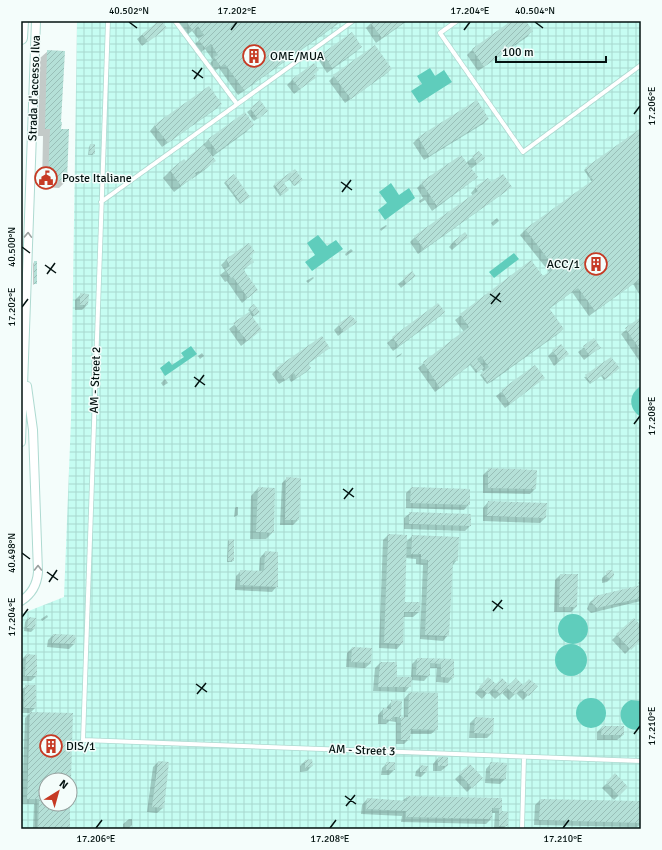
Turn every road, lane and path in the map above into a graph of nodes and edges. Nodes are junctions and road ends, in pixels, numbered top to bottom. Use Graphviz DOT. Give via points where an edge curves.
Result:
graph roads {
  1 [pos="22,21"];
  2 [pos="36,21"];
  3 [pos="108,21"];
  4 [pos="175,21"];
  5 [pos="353,21"];
  6 [pos="457,21"];
  7 [pos="21,38"];
  8 [pos="641,66"];
  9 [pos="238,104"];
  10 [pos="101,202"];
  11 [pos="24,367"];
  12 [pos="21,442"];
  13 [pos="21,600"];
  14 [pos="83,740"];
  15 [pos="524,757"];
  16 [pos="641,761"];
  17 [pos="522,829"];
  1 -- 7 [label="main road"];
  11 -- 2 [label="street, Strada d'accesso Ilva, one-way"];
  3 -- 10 [label="lane, AM - Street 2"];
  4 -- 9 [label="lane"];
  5 -- 9 [label="lane"];
  6 -- 8 [label="lane" via="440,33 523,152"];
  9 -- 10 [label="lane"];
  10 -- 14 [label="lane, AM - Street 2"];
  11 -- 12 [label="street, Strada d'accesso Ilva"];
  13 -- 11 [label="street, one-way" via="33,590 38,572 33,430"];
  14 -- 15 [label="lane, AM - Street 3"];
  15 -- 16 [label="lane, AM - Street 3"];
  15 -- 17 [label="lane"];
}
